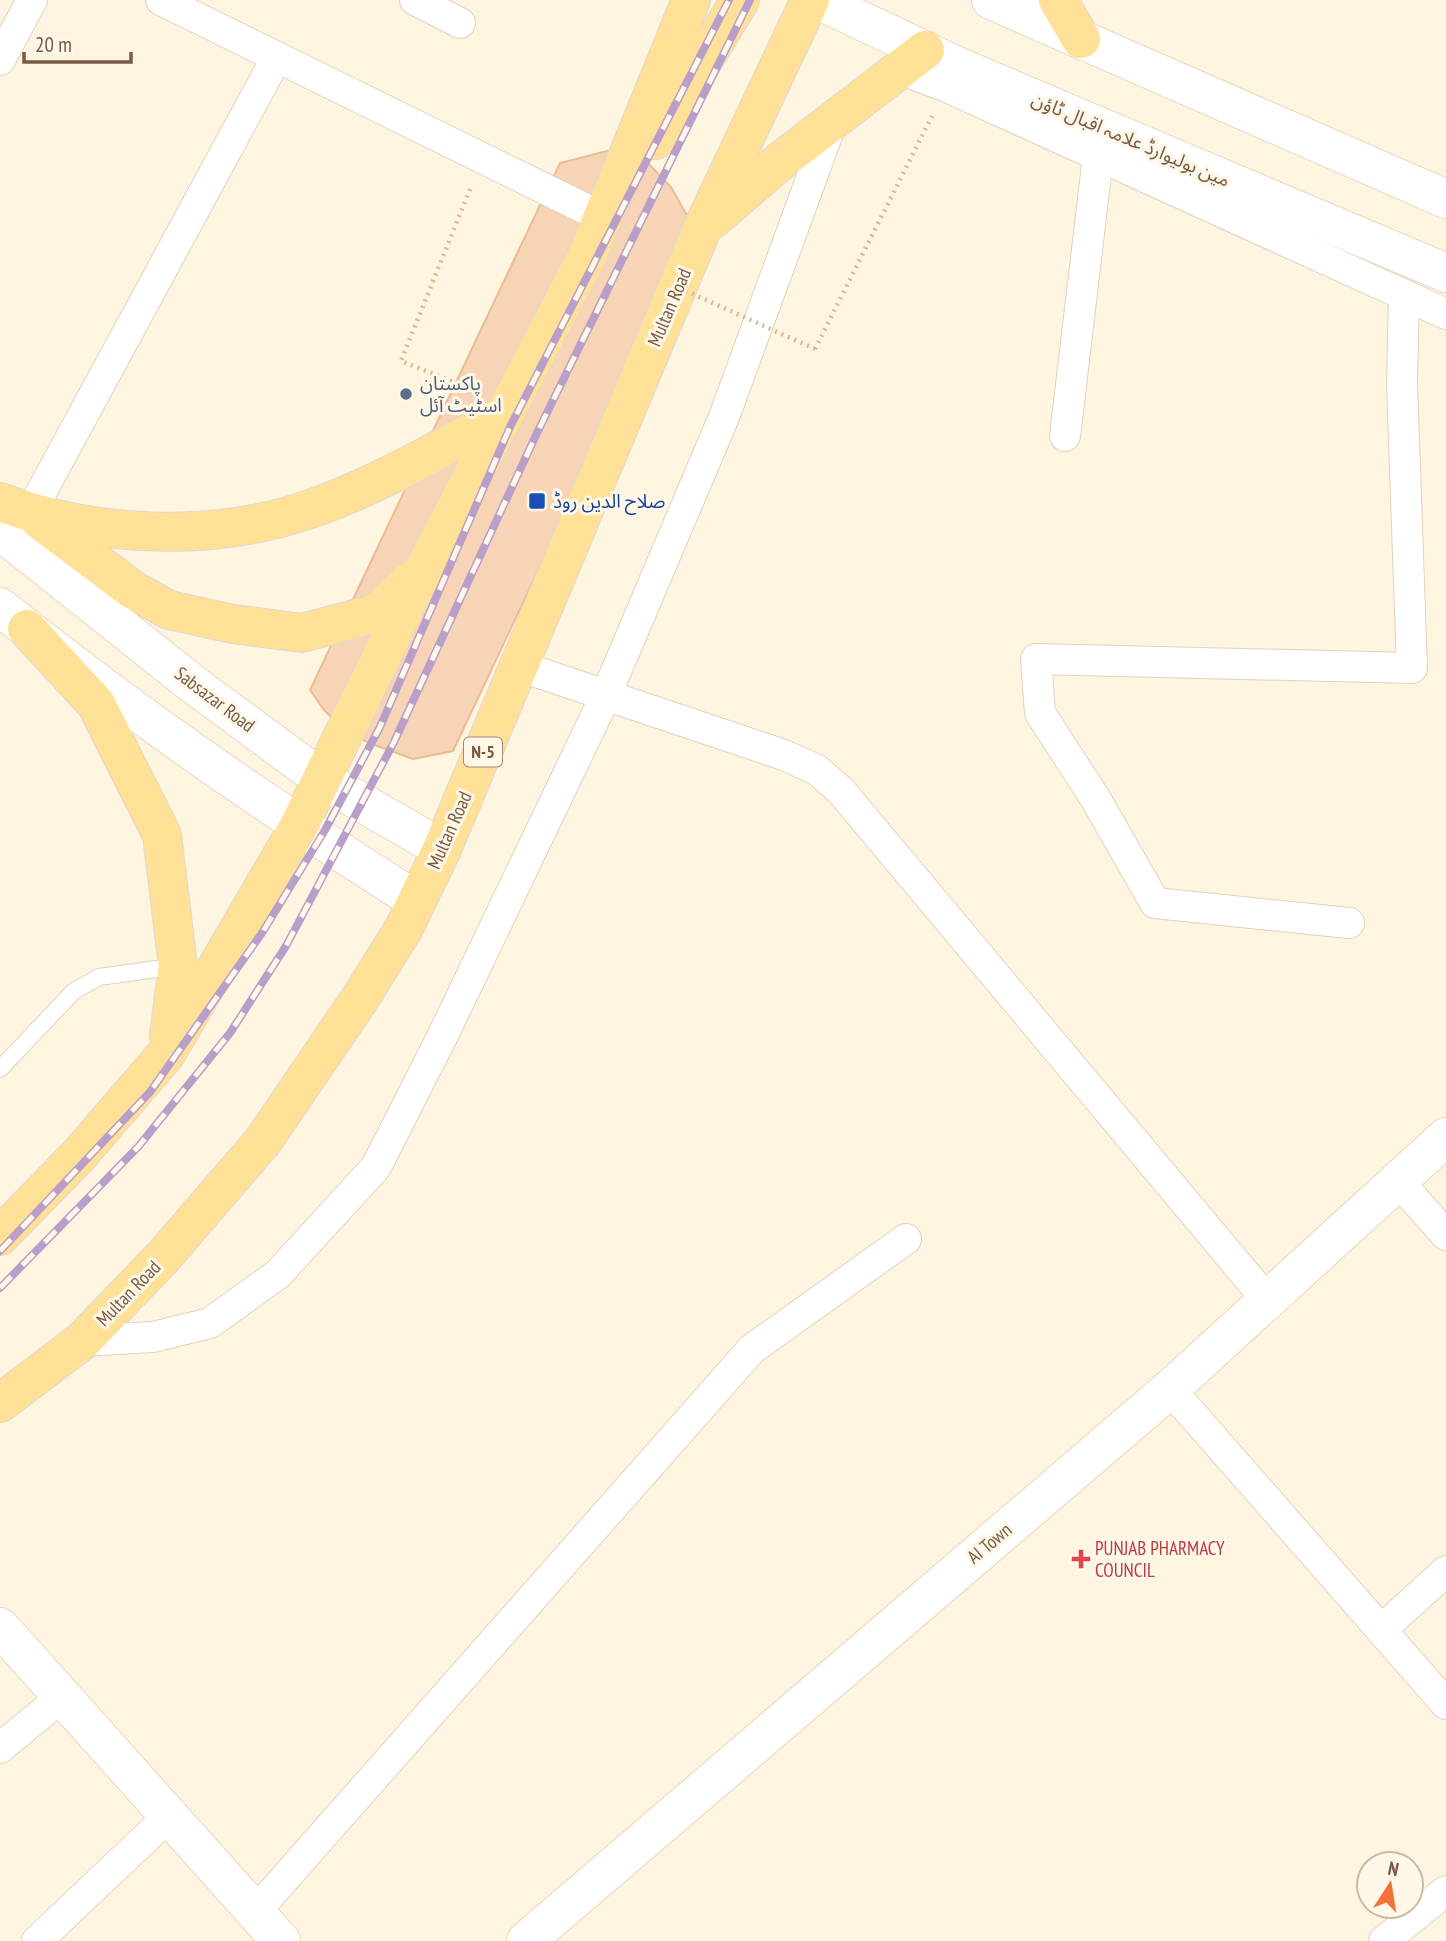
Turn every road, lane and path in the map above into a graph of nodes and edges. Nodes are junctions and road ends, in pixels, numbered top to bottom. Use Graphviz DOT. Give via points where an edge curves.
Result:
graph roads {
  1 [pos="32,0"];
  2 [pos="163,0"];
  3 [pos="415,0"];
  4 [pos="691,0"];
  5 [pos="740,0"];
  6 [pos="810,0"];
  7 [pos="818,0"];
  8 [pos="990,0"];
  9 [pos="1058,0"];
  10 [pos="460,23"];
  11 [pos="1081,39"];
  12 [pos="277,57"];
  13 [pos="0,60"];
  14 [pos="913,60"];
  15 [pos="947,87"];
  16 [pos="832,122"];
  17 [pos="1098,157"];
  18 [pos="471,188"];
  19 [pos="1446,199"];
  20 [pos="602,217"];
  21 [pos="702,229"];
  22 [pos="587,256"];
  23 [pos="1446,273"];
  24 [pos="673,285"];
  25 [pos="1404,295"];
  26 [pos="1446,314"];
  27 [pos="507,410"];
  28 [pos="1065,436"];
  29 [pos="10,515"];
  30 [pos="425,566"];
  31 [pos="13,618"];
  32 [pos="519,666"];
  33 [pos="606,695"];
  34 [pos="323,780"];
  35 [pos="299,827"];
  36 [pos="442,849"];
  37 [pos="417,901"];
  38 [pos="1349,923"];
  39 [pos="178,966"];
  40 [pos="166,1054"];
  41 [pos="0,1069"];
  42 [pos="1446,1137"];
  43 [pos="1398,1181"];
  44 [pos="1446,1235"];
  45 [pos="0,1236"];
  46 [pos="906,1239"];
  47 [pos="1267,1300"];
  48 [pos="82,1341"];
  49 [pos="1170,1389"];
  50 [pos="0,1403"];
  51 [pos="1446,1571"];
  52 [pos="0,1627"];
  53 [pos="1381,1630"];
  54 [pos="62,1696"];
  55 [pos="1446,1704"];
  56 [pos="0,1748"];
  57 [pos="169,1816"];
  58 [pos="1446,1891"];
  59 [pos="255,1912"];
  60 [pos="37,1941"];
  61 [pos="281,1941"];
  62 [pos="526,1941"];
  63 [pos="1384,1941"];
  1 -- 13 [label="street"];
  2 -- 12 [label="street"];
  3 -- 10 [label="street"];
  4 -- 20 [label="main road"];
  5 -- 22 [label="main road"];
  6 -- 21 [label="main road, Multan Road / N-5"];
  7 -- 14 [label="main road, مین بولیوارڈ علامہ اقبال ٹاؤن"];
  8 -- 11 [label="main road"];
  9 -- 11 [label="main road"];
  11 -- 19 [label="main road"];
  12 -- 20 [label="street"];
  12 -- 29 [label="street"];
  14 -- 15 [label="street"];
  14 -- 16 [label="main road"];
  14 -- 23 [label="main road, مین بولیوارڈ علامہ اقبال ٹاؤن"];
  15 -- 17 [label="street"];
  15 -- 24 [label="path, bridge" via="815,349"];
  16 -- 21 [label="main road"];
  16 -- 33 [label="street" via="724,417"];
  17 -- 25 [label="street"];
  17 -- 28 [label="street"];
  18 -- 27 [label="path" via="401,361"];
  20 -- 22 [label="main road"];
  21 -- 32 [label="main road, Multan Road / N-5"];
  22 -- 27 [label="main road"];
  25 -- 26 [label="street"];
  25 -- 38 [label="street" via="1402,384 1412,668 1036,660 1040,713 1095,797 1154,903"];
  27 -- 29 [label="main road" via="381,478 312,509 236,528 168,532"];
  27 -- 30 [label="main road"];
  29 -- 30 [label="main road" via="169,610 302,633 377,613"];
  29 -- 34 [label="main road, Sabsazar Road" via="194,685"];
  30 -- 34 [label="main road"];
  31 -- 35 [label="main road"];
  31 -- 39 [label="main road" via="96,705 162,835"];
  32 -- 33 [label="street"];
  32 -- 36 [label="main road, Multan Road / N-5"];
  33 -- 47 [label="street" via="785,755 817,770 841,791"];
  33 -- 48 [label="street" via="376,1167 278,1274 210,1324 153,1337"];
  34 -- 35 [label="main road"];
  34 -- 36 [label="main road, Sabsazar Road"];
  35 -- 37 [label="main road"];
  35 -- 40 [label="main road"];
  36 -- 37 [label="main road, Multan Road / N-5"];
  37 -- 48 [label="main road, Multan Road / N-5" via="361,997 262,1141 163,1257"];
  39 -- 40 [label="main road"];
  39 -- 41 [label="lane" via="99,977 74,991"];
  40 -- 45 [label="main road" via="79,1155"];
  42 -- 43 [label="main road, AI Town"];
  43 -- 44 [label="street"];
  43 -- 47 [label="main road, AI Town"];
  46 -- 59 [label="street" via="752,1349"];
  47 -- 49 [label="main road, AI Town"];
  48 -- 50 [label="main road, Multan Road / N-5"];
  49 -- 53 [label="street"];
  49 -- 62 [label="main road, AI Town"];
  51 -- 53 [label="street"];
  52 -- 54 [label="main road"];
  53 -- 55 [label="street"];
  54 -- 56 [label="street"];
  54 -- 57 [label="main road"];
  57 -- 59 [label="main road"];
  57 -- 60 [label="street"];
  58 -- 63 [label="street"];
  59 -- 61 [label="main road"];
}
